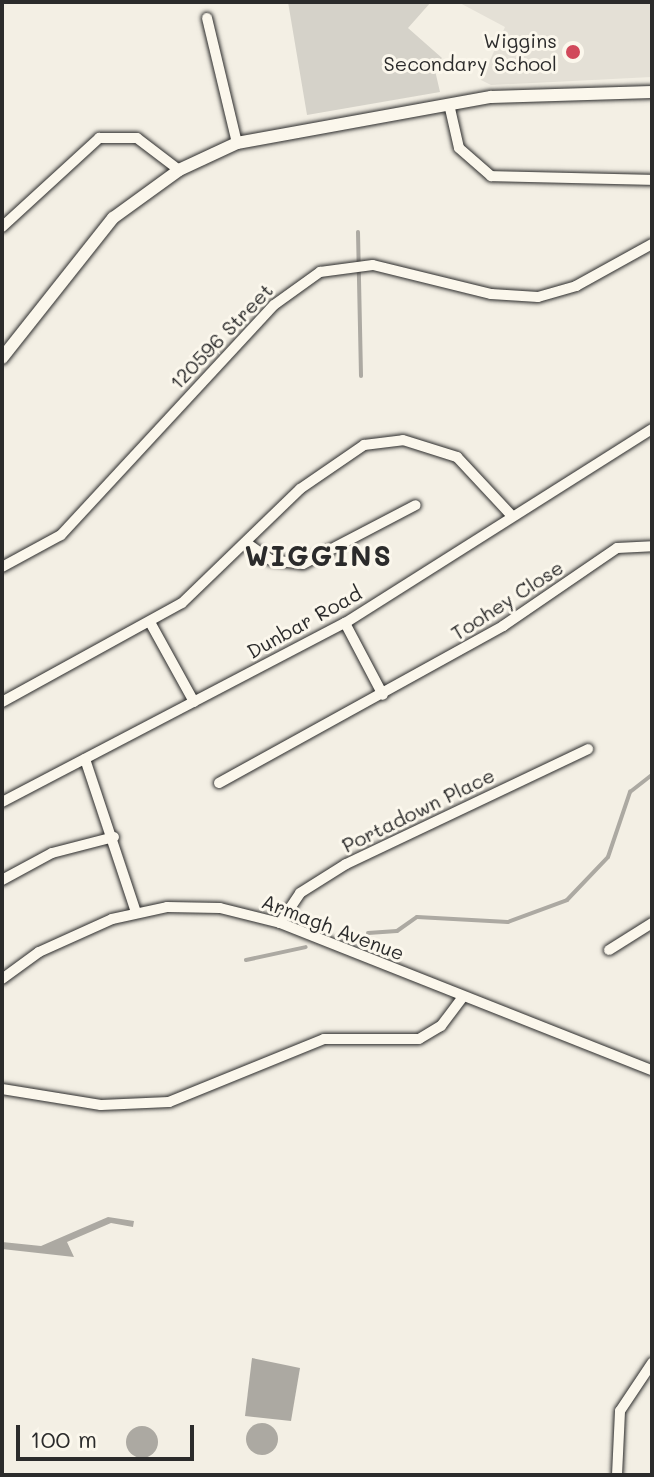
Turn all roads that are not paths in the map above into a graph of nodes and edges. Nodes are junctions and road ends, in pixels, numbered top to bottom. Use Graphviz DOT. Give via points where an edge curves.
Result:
graph roads {
  1 [pos="207,18"];
  2 [pos="652,92"];
  3 [pos="449,104"];
  4 [pos="237,143"];
  5 [pos="179,170"];
  6 [pos="652,180"];
  7 [pos="2,227"];
  8 [pos="652,244"];
  9 [pos="2,358"];
  10 [pos="652,429"];
  11 [pos="416,505"];
  12 [pos="512,516"];
  13 [pos="248,544"];
  14 [pos="652,546"];
  15 [pos="2,567"];
  16 [pos="345,623"];
  17 [pos="151,624"];
  18 [pos="383,695"];
  19 [pos="2,702"];
  20 [pos="194,702"];
  21 [pos="588,749"];
  22 [pos="85,759"];
  23 [pos="219,783"];
  24 [pos="2,802"];
  25 [pos="114,837"];
  26 [pos="2,880"];
  27 [pos="136,912"];
  28 [pos="280,923"];
  29 [pos="652,923"];
  30 [pos="609,950"];
  31 [pos="2,979"];
  32 [pos="463,997"];
  33 [pos="652,1070"];
  34 [pos="2,1089"];
  35 [pos="652,1363"];
  36 [pos="617,1475"];
  1 -- 4 [label="street"];
  2 -- 3 [label="street"];
  3 -- 4 [label="street"];
  3 -- 6 [label="street" via="459,148 491,176"];
  4 -- 5 [label="street"];
  5 -- 7 [label="street" via="137,138 99,138"];
  5 -- 9 [label="street" via="89,242"];
  8 -- 15 [label="street, 120596 Street" via="576,286 538,297 491,294 373,265 320,272 274,305 61,535"];
  10 -- 12 [label="street, Dunbar Road"];
  11 -- 13 [label="street" via="303,564 271,560"];
  12 -- 13 [label="street" via="457,457 382,441 342,454"];
  12 -- 16 [label="street, Dunbar Road"];
  13 -- 17 [label="street"];
  14 -- 18 [label="street, Toohey Close" via="617,548 503,626"];
  16 -- 18 [label="street"];
  16 -- 20 [label="street, Dunbar Road"];
  17 -- 19 [label="street"];
  17 -- 20 [label="street"];
  18 -- 23 [label="street, Toohey Close"];
  20 -- 22 [label="street, Dunbar Road"];
  21 -- 28 [label="street, Portadown Place" via="346,864 300,893"];
  22 -- 24 [label="street, Dunbar Road"];
  22 -- 25 [label="street"];
  25 -- 26 [label="street" via="52,853"];
  25 -- 27 [label="street"];
  27 -- 28 [label="street, Armagh Avenue" via="195,906"];
  27 -- 31 [label="street, Armagh Avenue" via="64,939"];
  28 -- 32 [label="street, Armagh Avenue"];
  29 -- 30 [label="street"];
  32 -- 33 [label="street, Armagh Avenue"];
  32 -- 34 [label="street" via="441,1026 419,1039 324,1039 169,1102 101,1105"];
  35 -- 36 [label="street" via="620,1411"];
}
